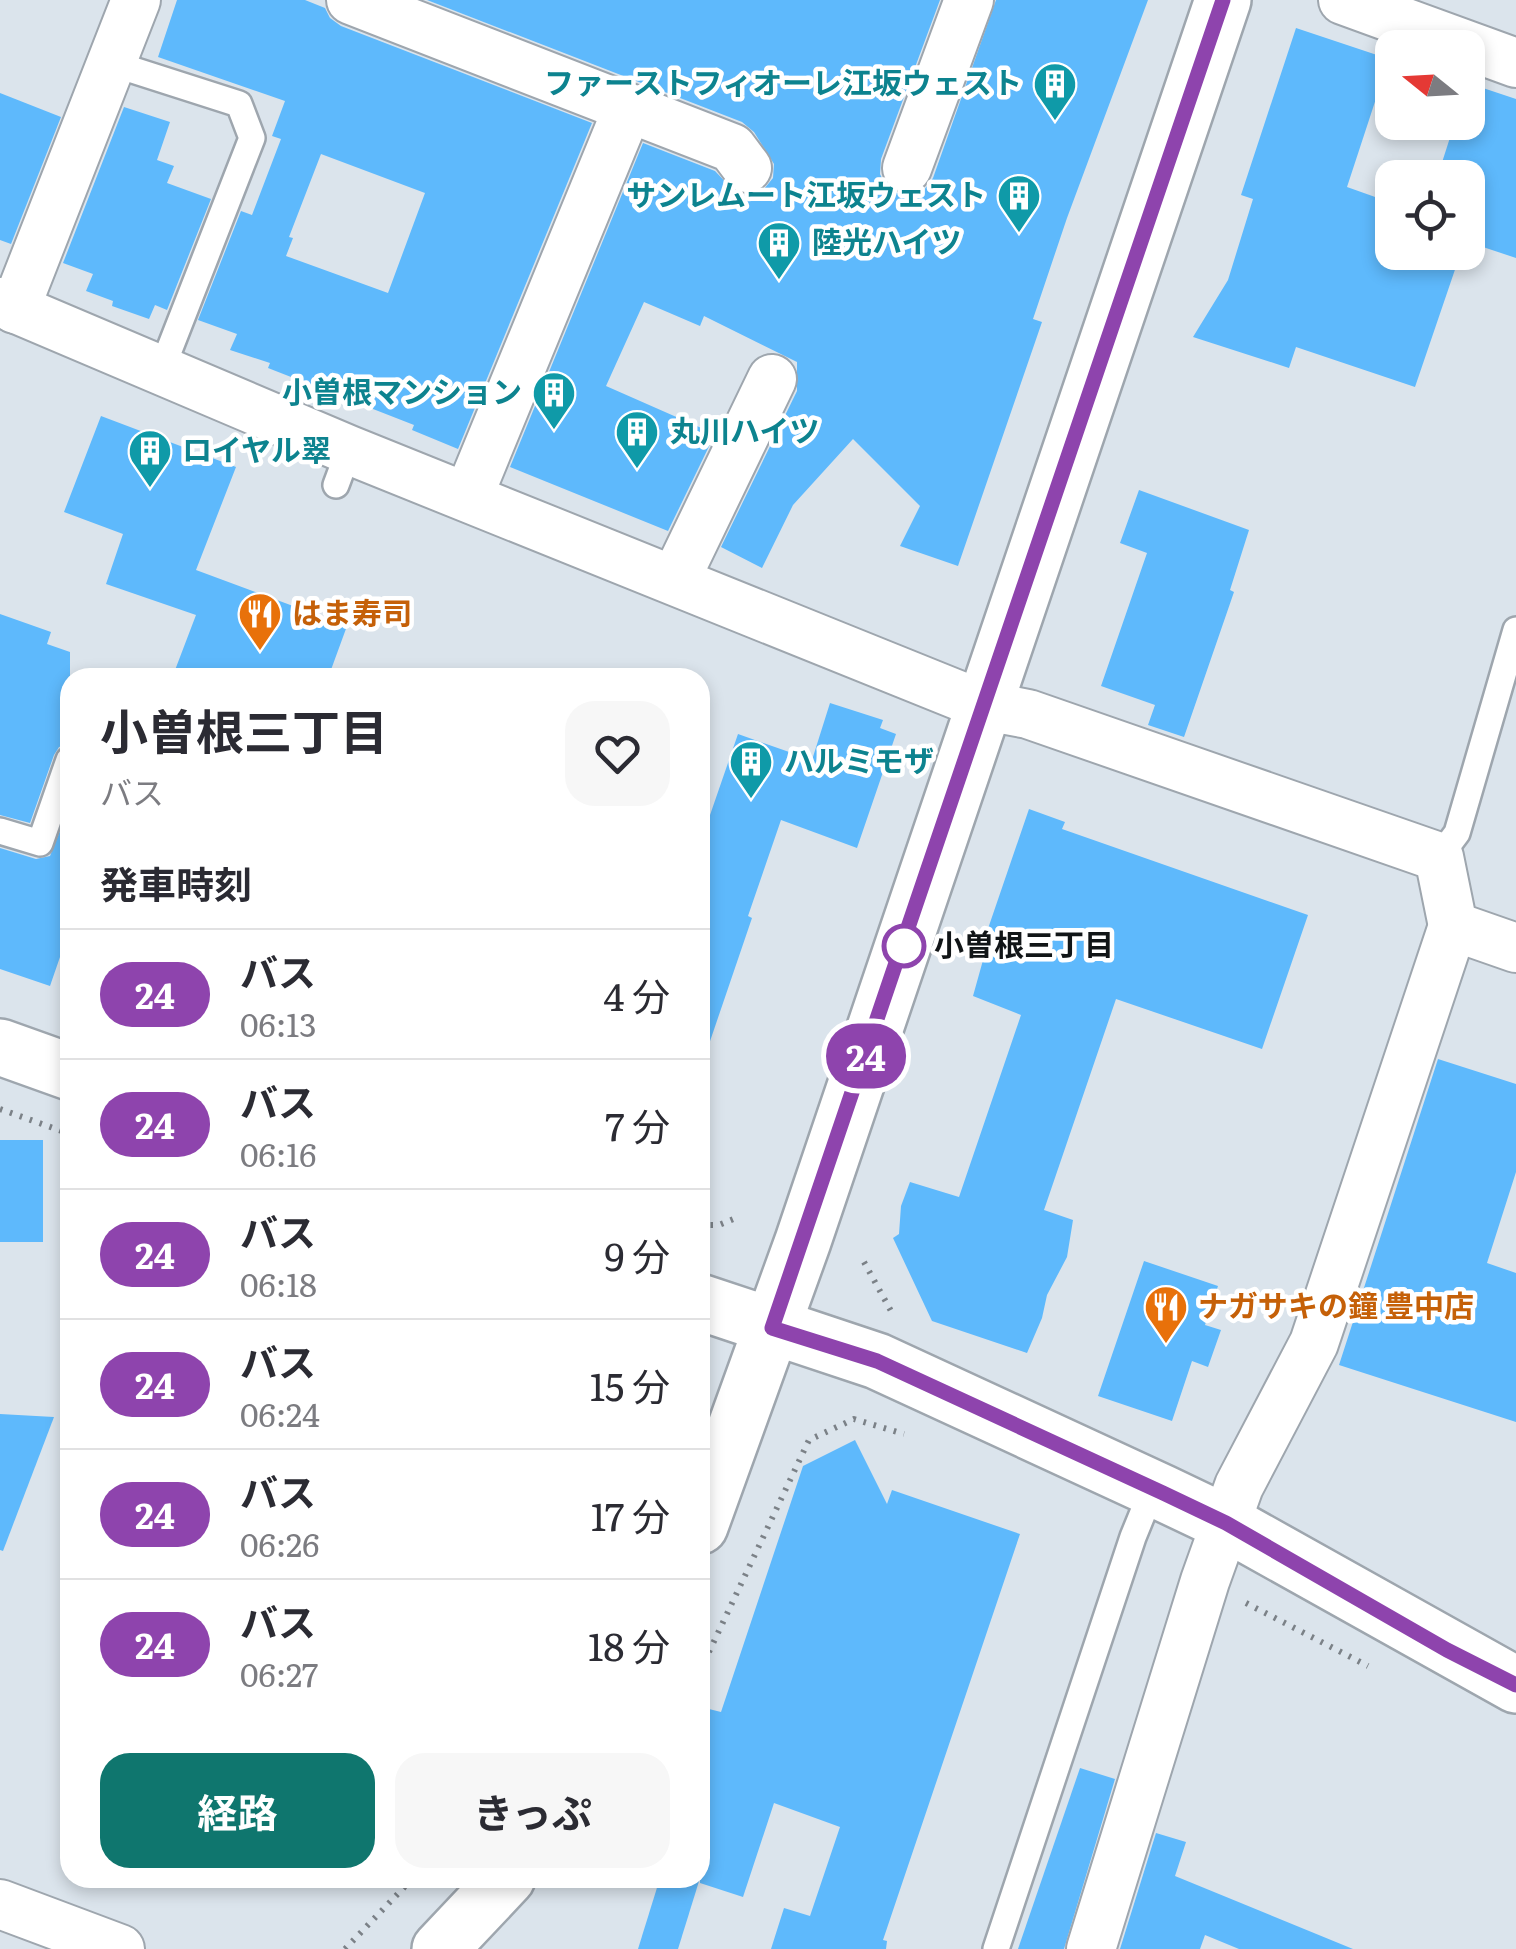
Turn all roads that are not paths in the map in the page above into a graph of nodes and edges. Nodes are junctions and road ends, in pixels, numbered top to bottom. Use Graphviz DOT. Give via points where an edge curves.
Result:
graph roads {
  1 [pos="136,0"];
  2 [pos="351,0"];
  3 [pos="969,0"];
  4 [pos="1223,0"];
  5 [pos="1343,0"];
  6 [pos="1516,63"];
  7 [pos="112,64"];
  8 [pos="628,108"];
  9 [pos="746,168"];
  10 [pos="907,168"];
  11 [pos="8,306"];
  12 [pos="161,371"];
  13 [pos="772,380"];
  14 [pos="468,497"];
  15 [pos="675,580"];
  16 [pos="1516,630"];
  17 [pos="985,706"];
  18 [pos="60,788"];
  19 [pos="0,831"];
  20 [pos="1439,857"];
  21 [pos="1453,926"];
  22 [pos="1516,948"];
  23 [pos="0,1046"];
  24 [pos="60,1068"];
  25 [pos="710,1306"];
  26 [pos="772,1328"];
  27 [pos="1154,1488"];
  28 [pos="710,1498"];
  29 [pos="1226,1523"];
  30 [pos="1516,1685"];
  31 [pos="498,1888"];
  32 [pos="0,1904"];
  33 [pos="120,1949"];
  34 [pos="440,1949"];
  35 [pos="996,1949"];
  36 [pos="1091,1949"];
  1 -- 7 [label="street"];
  2 -- 8 [label="street"];
  3 -- 10 [label="street"];
  4 -- 17 [label="main road"];
  5 -- 6 [label="street"];
  7 -- 11 [label="street"];
  7 -- 12 [label="lane" via="239,104 252,138"];
  8 -- 9 [label="street" via="732,148"];
  8 -- 14 [label="street"];
  11 -- 12 [label="street"];
  12 -- 14 [label="street" via="343,468"];
  13 -- 15 [label="street"];
  14 -- 15 [label="street"];
  15 -- 17 [label="street"];
  16 -- 20 [label="lane" via="1457,833"];
  17 -- 20 [label="street" via="1028,714"];
  17 -- 26 [label="main road"];
  18 -- 19 [label="lane" via="40,844"];
  20 -- 21 [label="street"];
  21 -- 22 [label="street"];
  21 -- 29 [label="street" via="1314,1344"];
  23 -- 24 [label="main road"];
  25 -- 26 [label="main road"];
  26 -- 27 [label="main road" via="877,1361"];
  26 -- 28 [label="main road"];
  27 -- 29 [label="main road"];
  27 -- 35 [label="lane"];
  29 -- 30 [label="main road"];
  29 -- 36 [label="street"];
  31 -- 34 [label="main road"];
  32 -- 33 [label="street"];
}
